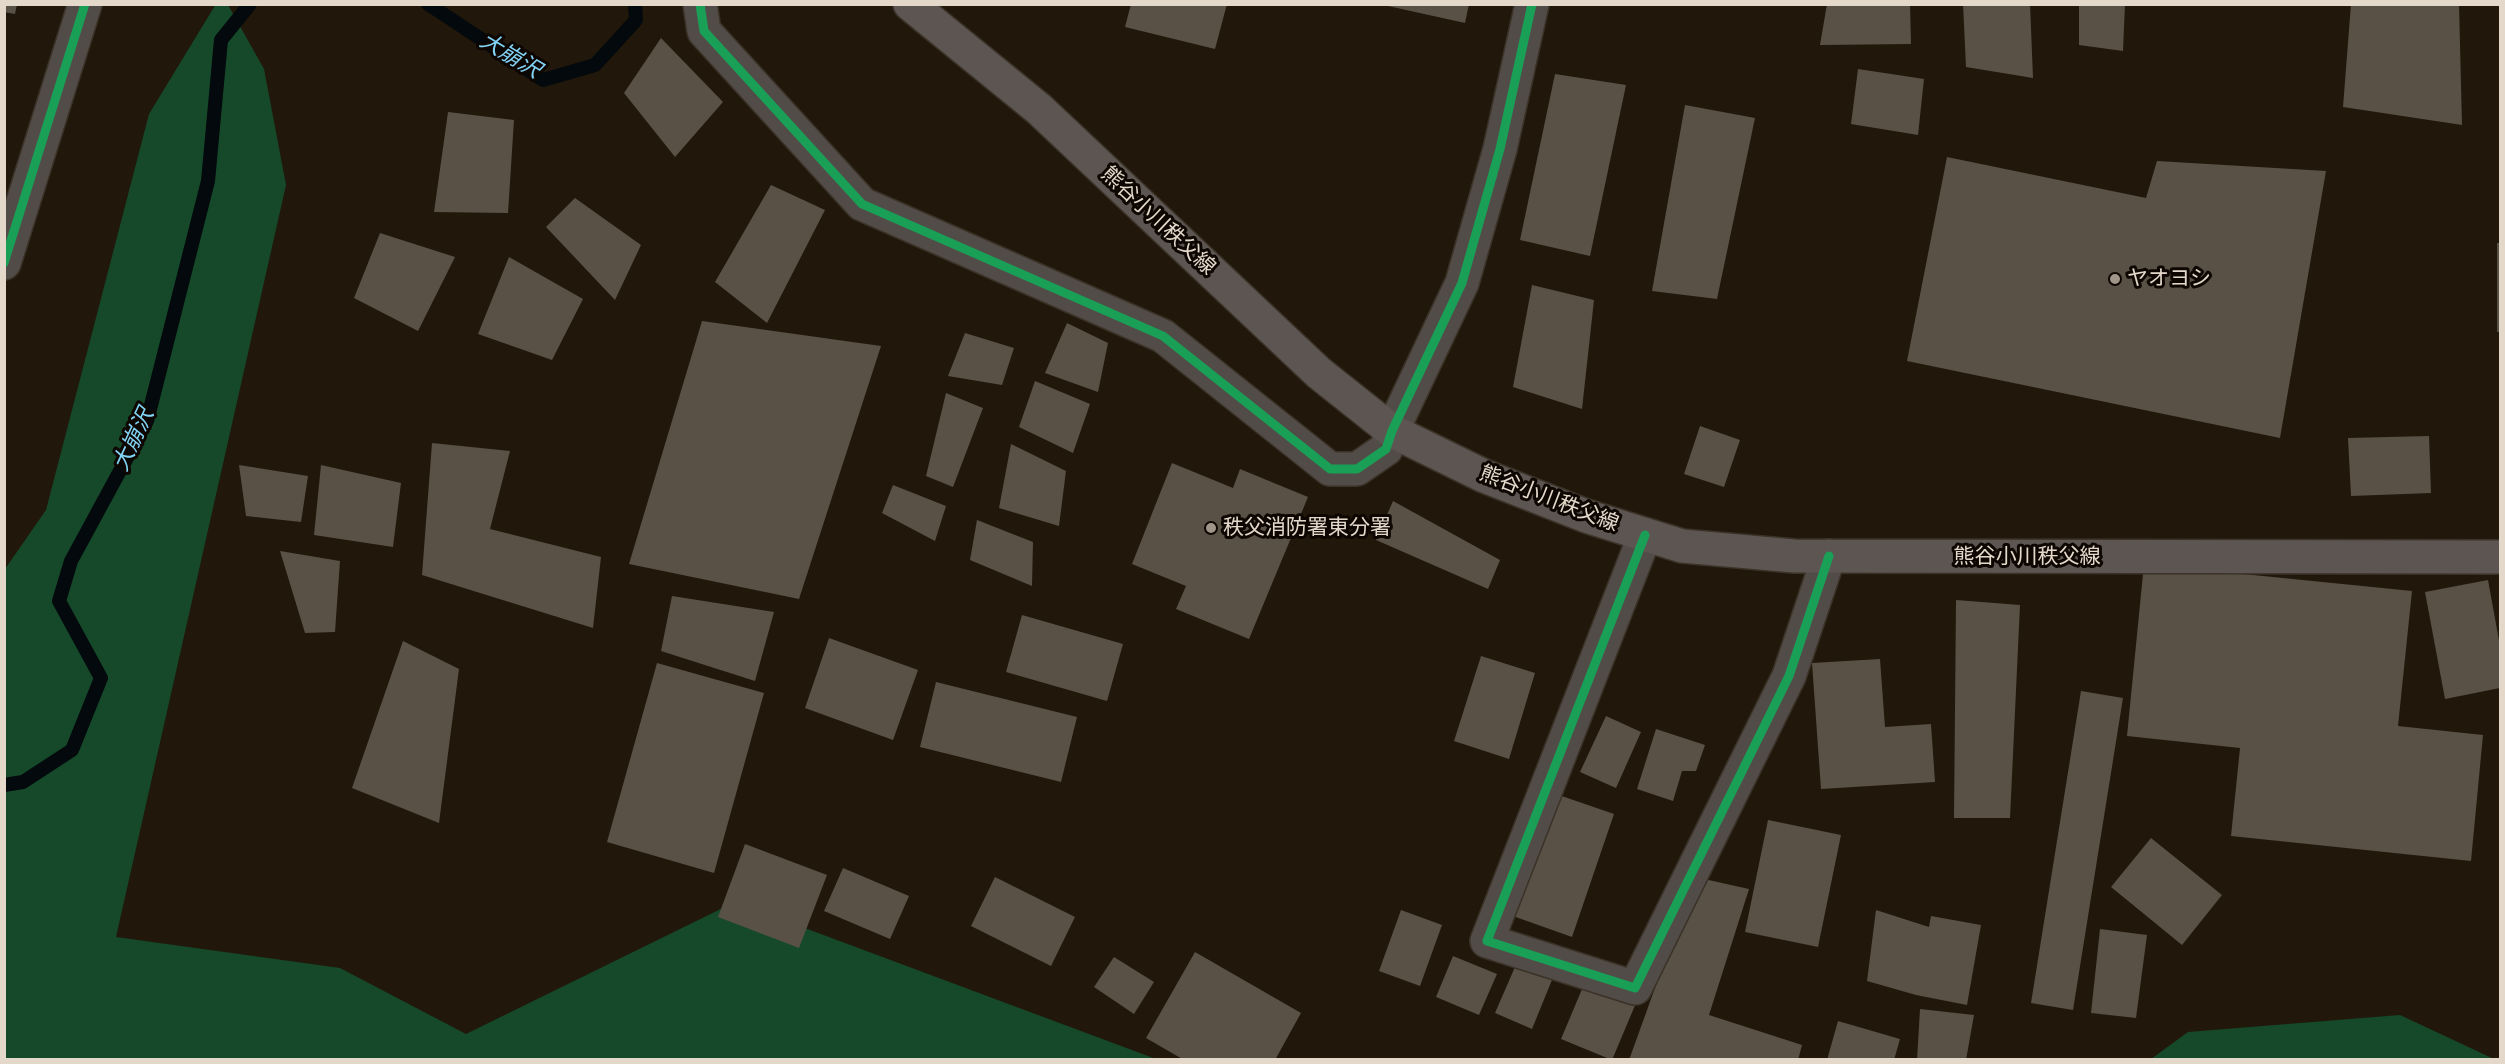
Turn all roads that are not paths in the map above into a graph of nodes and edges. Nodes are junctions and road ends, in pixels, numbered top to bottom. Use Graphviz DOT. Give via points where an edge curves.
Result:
graph roads {
  1 [pos="85,4"];
  2 [pos="700,4"];
  3 [pos="910,4"];
  4 [pos="1532,4"];
  5 [pos="4,263"];
  6 [pos="1392,431"];
  7 [pos="1645,535"];
  8 [pos="1829,556"];
  9 [pos="2500,557"];
  1 -- 5 [label="street"];
  2 -- 6 [label="street" via="704,31 862,204 1163,336 1330,469 1356,469 1386,449"];
  3 -- 6 [label="main road, 熊谷小川秩父線" via="1039,109 1319,373"];
  4 -- 6 [label="street" via="1500,149 1462,283"];
  6 -- 7 [label="main road, 熊谷小川秩父線" via="1484,476"];
  7 -- 8 [label="main road, 熊谷小川秩父線" via="1682,546"];
  7 -- 8 [label="street" via="1487,941 1635,988 1789,676"];
  8 -- 9 [label="main road, 熊谷小川秩父線"];
}
